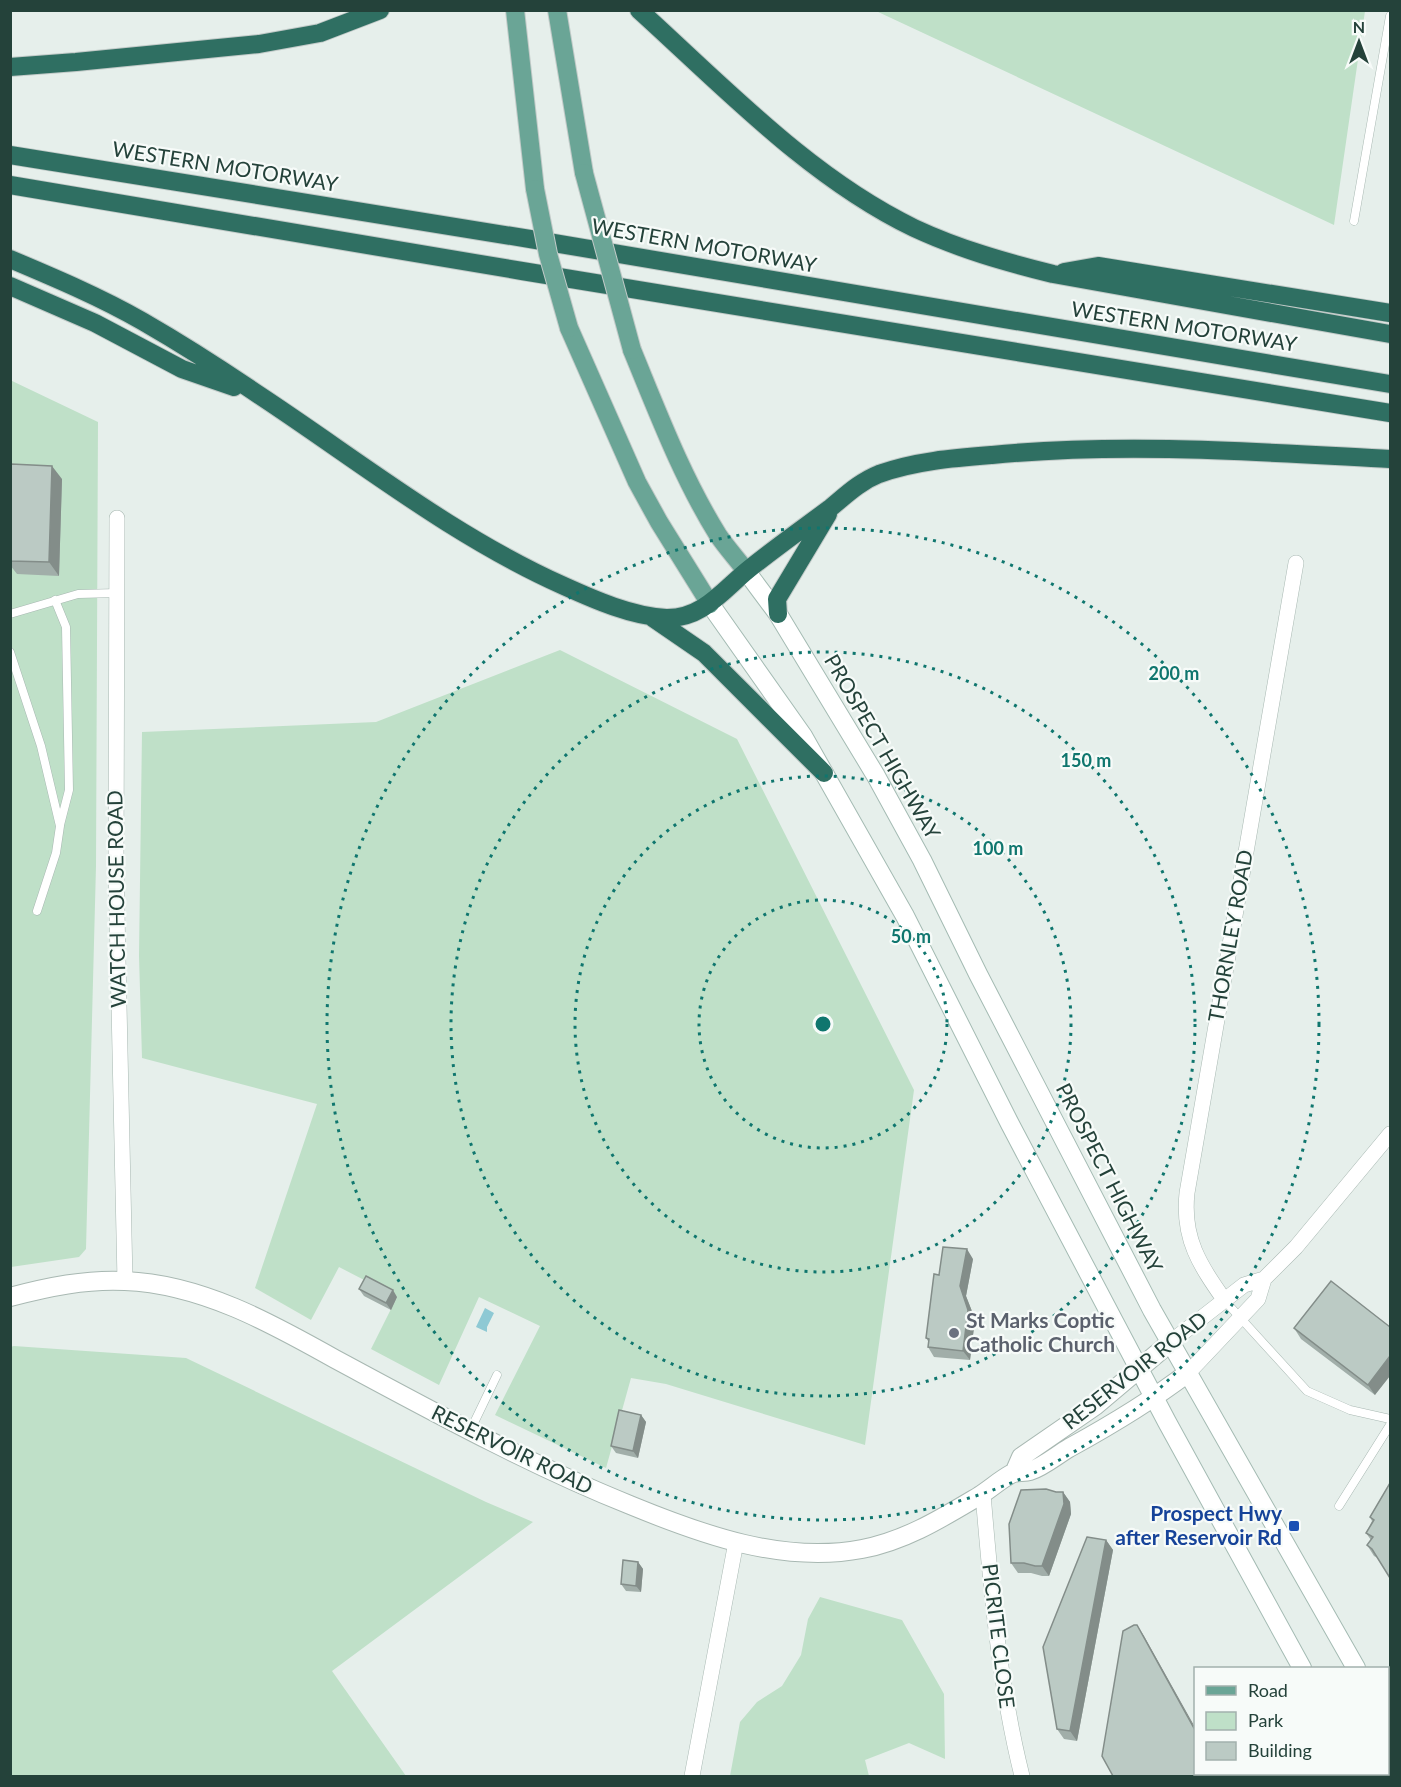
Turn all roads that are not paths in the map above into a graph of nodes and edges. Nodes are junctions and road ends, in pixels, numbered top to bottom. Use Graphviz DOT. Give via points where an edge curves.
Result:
graph roads {
  1 [pos="380,10"];
  2 [pos="515,10"];
  3 [pos="557,10"];
  4 [pos="639,10"];
  5 [pos="1390,16"];
  6 [pos="10,67"];
  7 [pos="10,155"];
  8 [pos="10,185"];
  9 [pos="1354,221"];
  10 [pos="10,259"];
  11 [pos="1053,274"];
  12 [pos="10,286"];
  13 [pos="1390,313"];
  14 [pos="1390,334"];
  15 [pos="1390,384"];
  16 [pos="261,396"];
  17 [pos="1390,413"];
  18 [pos="1390,459"];
  19 [pos="833,505"];
  20 [pos="117,518"];
  21 [pos="1296,563"];
  22 [pos="747,571"];
  23 [pos="117,593"];
  24 [pos="55,600"];
  25 [pos="710,604"];
  26 [pos="10,614"];
  27 [pos="778,614"];
  28 [pos="649,615"];
  29 [pos="10,652"];
  30 [pos="824,773"];
  31 [pos="60,826"];
  32 [pos="37,911"];
  33 [pos="1390,1134"];
  34 [pos="1264,1279"];
  35 [pos="125,1281"];
  36 [pos="10,1297"];
  37 [pos="1225,1301"];
  38 [pos="1239,1318"];
  39 [pos="1172,1341"];
  40 [pos="1140,1369"];
  41 [pos="1189,1372"];
  42 [pos="497,1375"];
  43 [pos="1155,1398"];
  44 [pos="1390,1419"];
  45 [pos="1390,1425"];
  46 [pos="469,1432"];
  47 [pos="1014,1473"];
  48 [pos="982,1494"];
  49 [pos="1339,1506"];
  50 [pos="736,1542"];
  51 [pos="1301,1667"];
  52 [pos="1355,1667"];
  53 [pos="692,1776"];
  54 [pos="1022,1776"];
  1 -- 6 [label="highway" via="320,33 259,44"];
  2 -- 25 [label="main road, bridge" via="535,189 569,328 637,482"];
  3 -- 22 [label="main road, PROSPECT HIGHWAY, bridge" via="584,174 632,351 691,486 719,536"];
  4 -- 11 [label="highway" via="826,175 913,227 954,245"];
  5 -- 9 [label="lane"];
  7 -- 15 [label="highway, WESTERN MOTORWAY"];
  8 -- 17 [label="highway"];
  10 -- 16 [label="highway" via="140,320"];
  11 -- 13 [label="highway" via="1098,266"];
  11 -- 14 [label="highway"];
  12 -- 16 [label="highway" via="95,323 182,369"];
  16 -- 28 [label="highway" via="474,541 598,601"];
  18 -- 19 [label="highway" via="1107,448 1027,451 908,466 854,487"];
  19 -- 22 [label="highway"];
  19 -- 27 [label="highway" via="777,599"];
  20 -- 23 [label="street, WATCH HOUSE ROAD"];
  21 -- 37 [label="street, THORNLEY ROAD" via="1186,1202 1192,1247"];
  22 -- 25 [label="highway"];
  22 -- 27 [label="main road, PROSPECT HIGHWAY"];
  23 -- 24 [label="lane" via="78,594"];
  23 -- 35 [label="street, WATCH HOUSE ROAD" via="116,867"];
  24 -- 26 [label="lane"];
  24 -- 31 [label="lane" via="66,627 69,790"];
  25 -- 28 [label="highway" via="681,616"];
  25 -- 30 [label="main road" via="803,736"];
  27 -- 39 [label="main road, PROSPECT HIGHWAY" via="922,860"];
  28 -- 30 [label="highway" via="704,653"];
  29 -- 31 [label="lane" via="41,746"];
  30 -- 40 [label="main road" via="904,916"];
  31 -- 32 [label="lane" via="56,853"];
  33 -- 34 [label="street, RESERVOIR ROAD" via="1296,1247"];
  34 -- 37 [label="street, RESERVOIR ROAD" via="1244,1285"];
  34 -- 38 [label="street, RESERVOIR ROAD" via="1258,1299"];
  35 -- 36 [label="main road, RESERVOIR ROAD" via="58,1286"];
  35 -- 46 [label="main road, RESERVOIR ROAD" via="189,1292 259,1319"];
  37 -- 38 [label="lane"];
  37 -- 39 [label="street, RESERVOIR ROAD"];
  38 -- 41 [label="street, RESERVOIR ROAD"];
  38 -- 44 [label="lane" via="1307,1391 1350,1410"];
  39 -- 40 [label="main road, RESERVOIR ROAD"];
  39 -- 41 [label="main road, PROSPECT HIGHWAY"];
  40 -- 43 [label="main road"];
  40 -- 47 [label="main road, RESERVOIR ROAD" via="1021,1457"];
  41 -- 43 [label="main road, RESERVOIR ROAD"];
  41 -- 52 [label="main road, PROSPECT HIGHWAY"];
  42 -- 46 [label="lane"];
  43 -- 47 [label="main road, RESERVOIR ROAD" via="1031,1471"];
  43 -- 51 [label="main road"];
  45 -- 49 [label="lane"];
  46 -- 50 [label="main road, RESERVOIR ROAD" via="600,1493"];
  47 -- 48 [label="main road, RESERVOIR ROAD"];
  48 -- 50 [label="main road, RESERVOIR ROAD" via="927,1526 861,1549 801,1553"];
  48 -- 54 [label="street, PICRITE CLOSE" via="998,1654"];
  50 -- 53 [label="street"];
}
